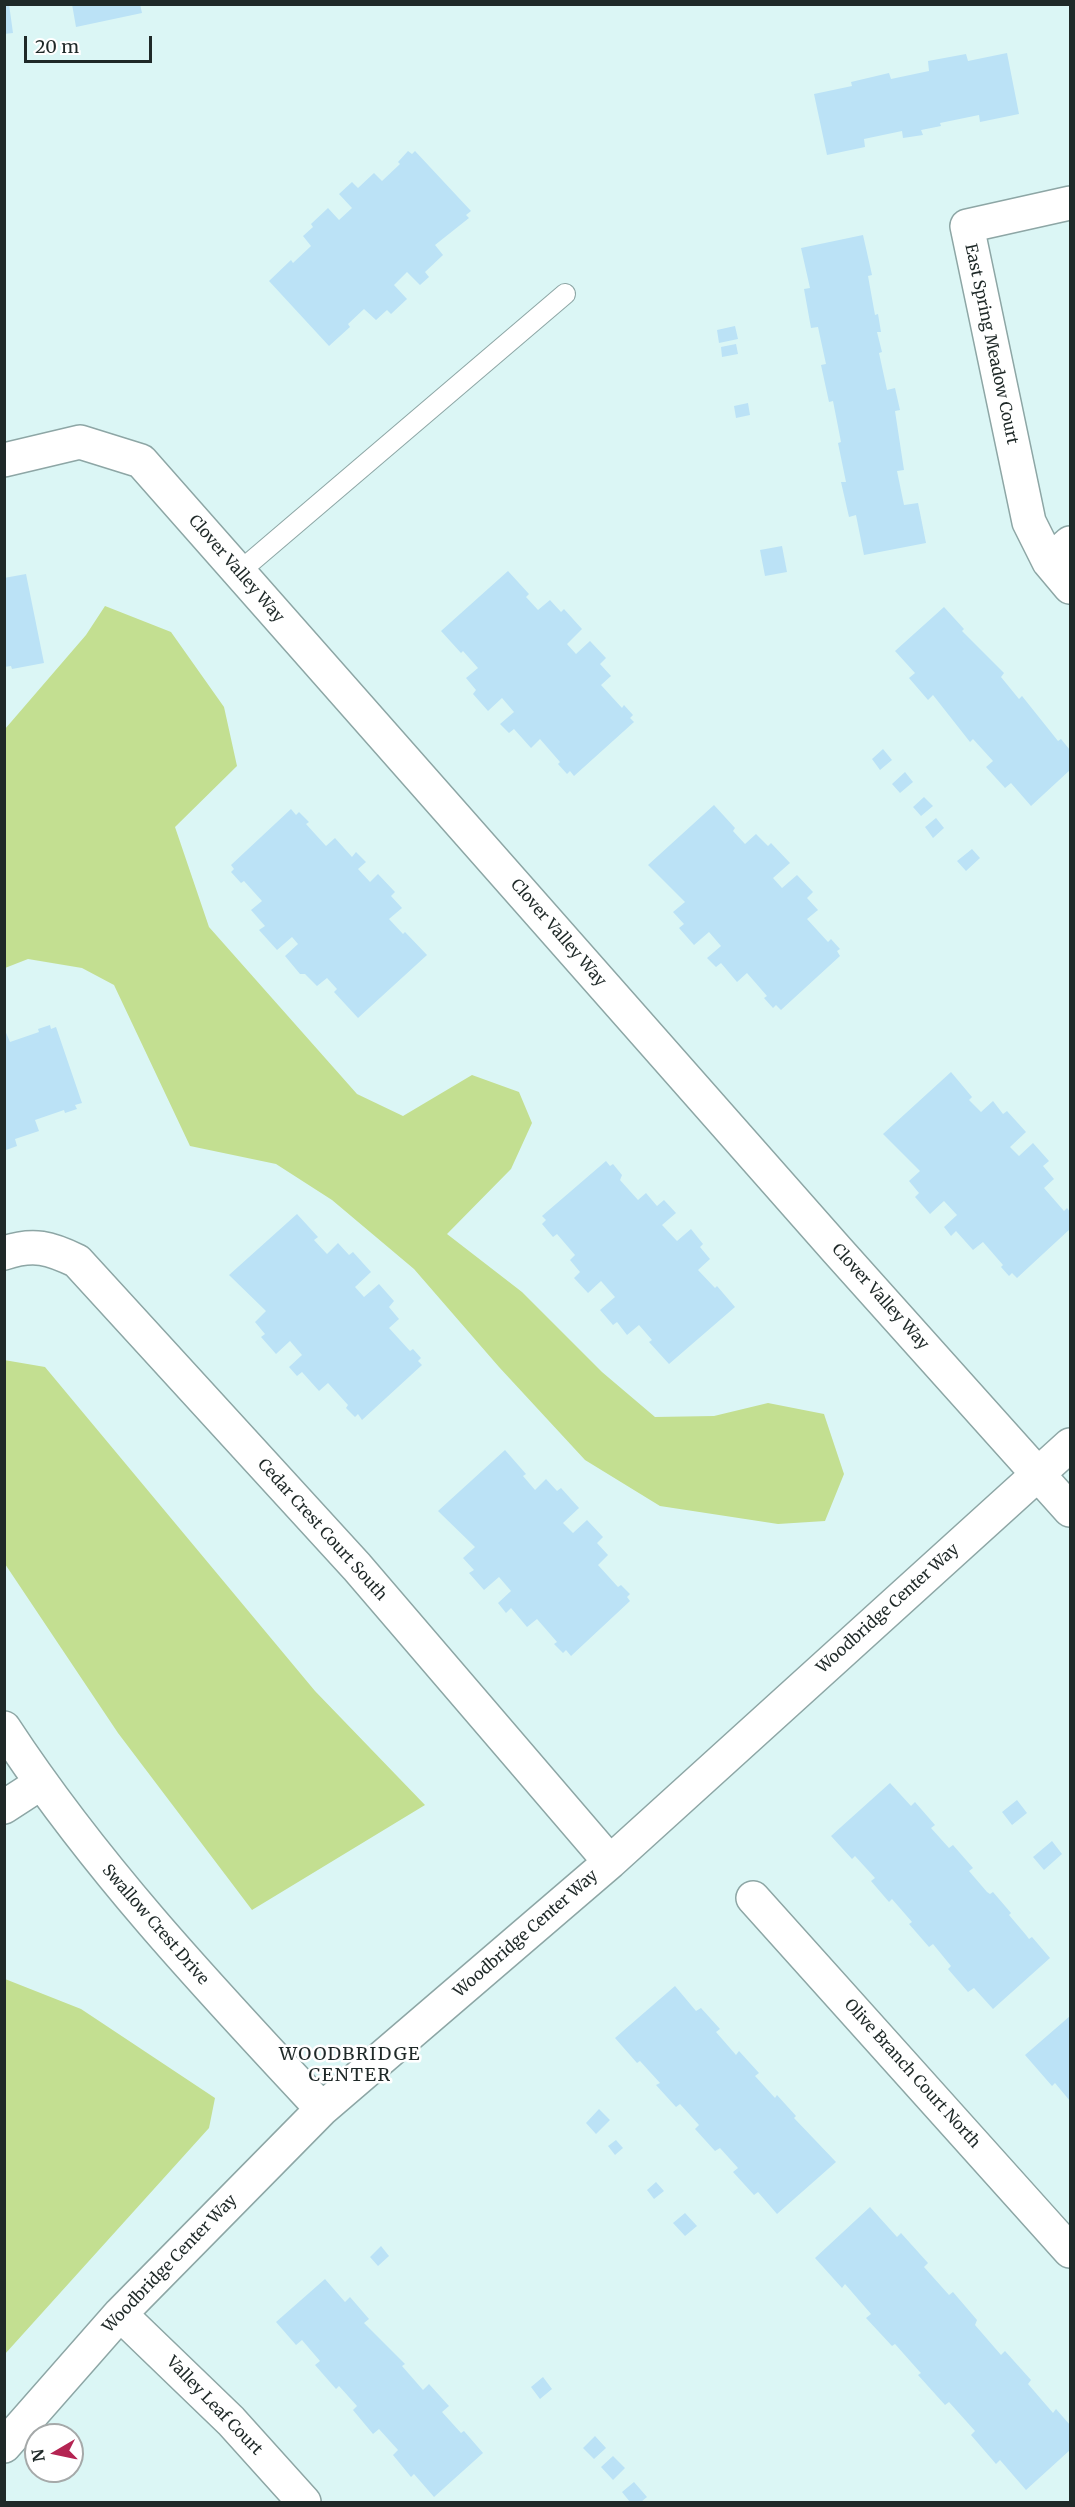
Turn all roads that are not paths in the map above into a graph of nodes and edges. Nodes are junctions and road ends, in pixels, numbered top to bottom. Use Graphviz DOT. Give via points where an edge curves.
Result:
graph roads {
  1 [pos="1071,203"];
  2 [pos="565,294"];
  3 [pos="4,460"];
  4 [pos="1060,552"];
  5 [pos="239,572"];
  6 [pos="1071,587"];
  7 [pos="4,1253"];
  8 [pos="1071,1445"];
  9 [pos="1038,1472"];
  10 [pos="1071,1510"];
  11 [pos="4,1728"];
  12 [pos="41,1783"];
  13 [pos="4,1807"];
  14 [pos="610,1862"];
  15 [pos="753,1898"];
  16 [pos="322,2109"];
  17 [pos="1071,2251"];
  18 [pos="120,2313"];
  19 [pos="4,2446"];
  20 [pos="304,2502"];
  1 -- 4 [label="street, East Spring Meadow Court" via="967,226 1029,522"];
  2 -- 5 [label="lane"];
  3 -- 5 [label="street, Clover Valley Way" via="80,442 141,461"];
  4 -- 6 [label="street, East Spring Meadow Court"];
  5 -- 9 [label="street, Clover Valley Way"];
  7 -- 14 [label="street, Cedar Crest Court South" via="25,1246 53,1249 77,1261 357,1567"];
  8 -- 9 [label="street, Woodbridge Center Way"];
  9 -- 10 [label="street, Clover Valley Way"];
  9 -- 14 [label="street, Woodbridge Center Way"];
  11 -- 12 [label="street, Swallow Crest Drive"];
  12 -- 13 [label="street"];
  12 -- 16 [label="street, Swallow Crest Drive" via="155,1926"];
  14 -- 16 [label="street, Woodbridge Center Way"];
  15 -- 17 [label="street, Olive Branch Court North"];
  16 -- 18 [label="street, Woodbridge Center Way"];
  18 -- 19 [label="street, Woodbridge Center Way"];
  18 -- 20 [label="street, Valley Leaf Court" via="231,2421"];
}
